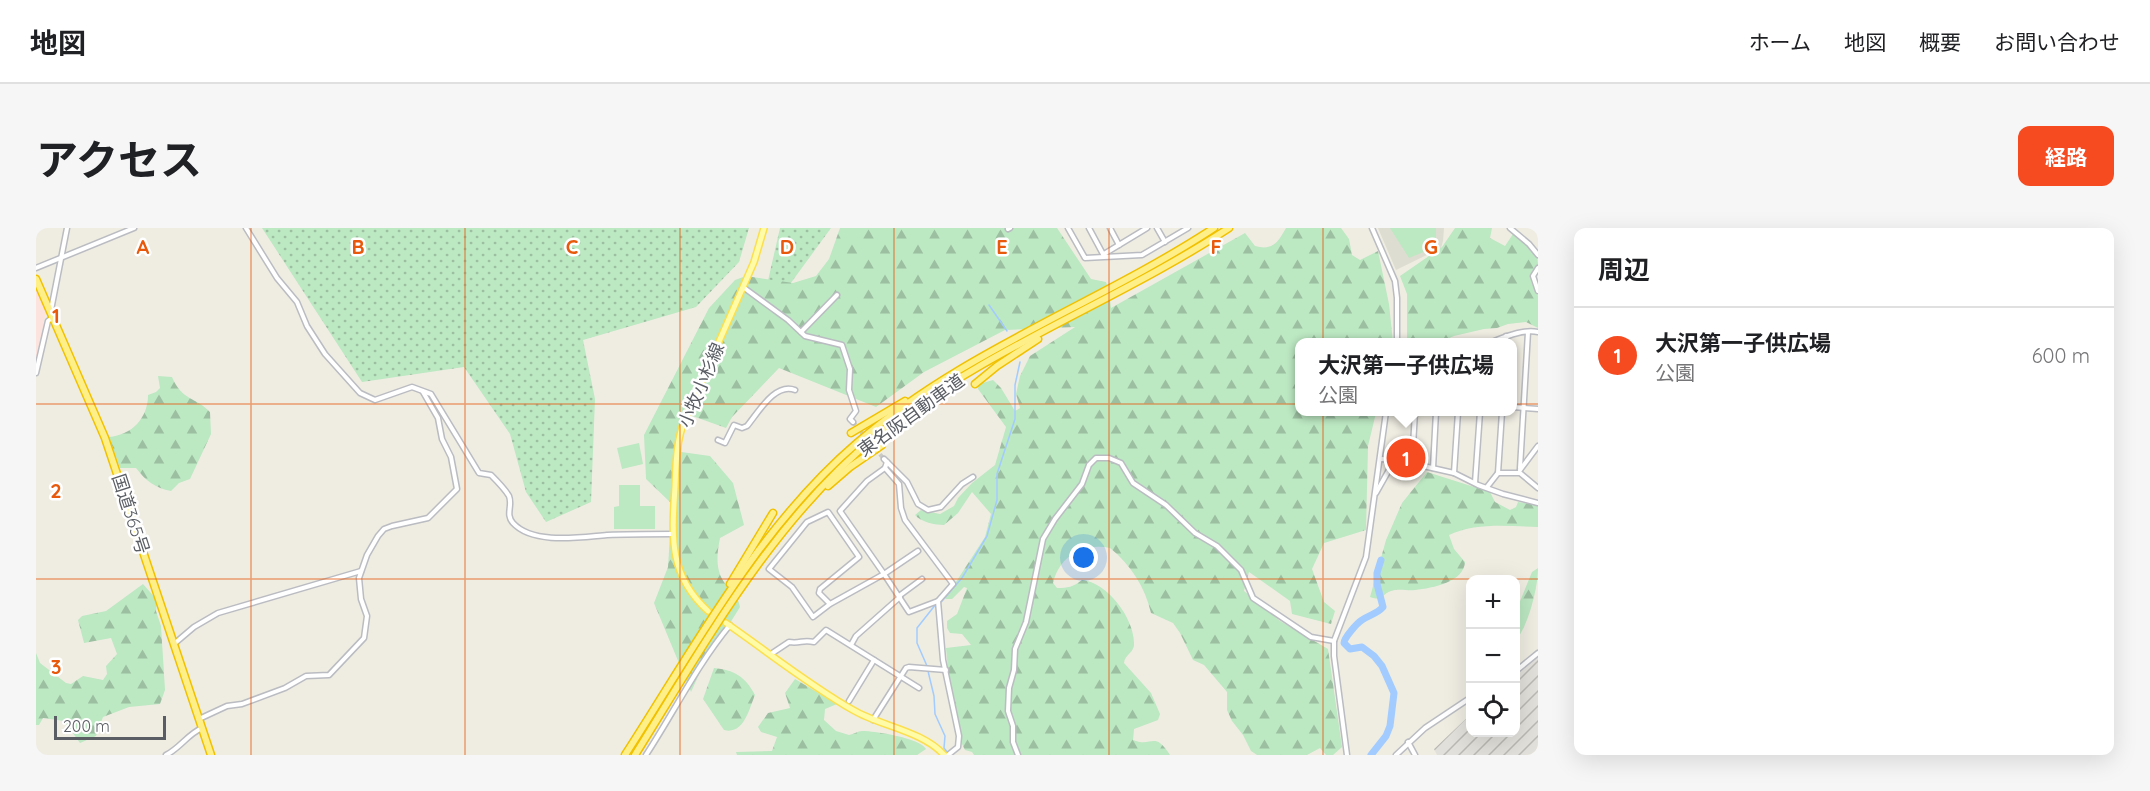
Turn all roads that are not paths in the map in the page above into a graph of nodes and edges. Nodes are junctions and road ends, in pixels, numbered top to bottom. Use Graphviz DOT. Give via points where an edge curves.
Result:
graph roads {
  1 [pos="67,228"];
  2 [pos="134,228"];
  3 [pos="246,228"];
  4 [pos="764,228"];
  5 [pos="1068,228"];
  6 [pos="1089,228"];
  7 [pos="1110,228"];
  8 [pos="1133,228"];
  9 [pos="1147,228"];
  10 [pos="1157,228"];
  11 [pos="1188,228"];
  12 [pos="1214,228"];
  13 [pos="1229,228"];
  14 [pos="1372,228"];
  15 [pos="1510,228"];
  16 [pos="1137,234"];
  17 [pos="1165,242"];
  18 [pos="1119,245"];
  19 [pos="1104,255"];
  20 [pos="1538,255"];
  21 [pos="62,258"];
  22 [pos="36,268"];
  23 [pos="1538,268"];
  24 [pos="36,279"];
  25 [pos="743,287"];
  26 [pos="1538,291"];
  27 [pos="837,295"];
  28 [pos="50,311"];
  29 [pos="1074,317"];
  30 [pos="53,318"];
  31 [pos="801,332"];
  32 [pos="1528,332"];
  33 [pos="1538,332"];
  34 [pos="1506,336"];
  35 [pos="1397,338"];
  36 [pos="1501,338"];
  37 [pos="958,371"];
  38 [pos="36,374"];
  39 [pos="975,384"];
  40 [pos="795,390"];
  41 [pos="422,391"];
  42 [pos="1517,407"];
  43 [pos="1523,408"];
  44 [pos="1538,409"];
  45 [pos="1385,416"];
  46 [pos="1415,416"];
  47 [pos="1436,416"];
  48 [pos="1458,416"];
  49 [pos="1480,416"];
  50 [pos="1502,416"];
  51 [pos="853,422"];
  52 [pos="851,433"];
  53 [pos="718,440"];
  54 [pos="882,445"];
  55 [pos="1538,446"];
  56 [pos="1380,459"];
  57 [pos="1395,461"];
  58 [pos="1412,463"];
  59 [pos="885,468"];
  60 [pos="1433,468"];
  61 [pos="1520,471"];
  62 [pos="1454,472"];
  63 [pos="1498,473"];
  64 [pos="973,477"];
  65 [pos="1475,483"];
  66 [pos="1487,487"];
  67 [pos="1538,488"];
  68 [pos="1376,493"];
  69 [pos="1538,503"];
  70 [pos="773,513"];
  71 [pos="792,520"];
  72 [pos="673,534"];
  73 [pos="918,551"];
  74 [pos="361,571"];
  75 [pos="884,574"];
  76 [pos="922,579"];
  77 [pos="900,597"];
  78 [pos="938,602"];
  79 [pos="830,604"];
  80 [pos="708,611"];
  81 [pos="728,624"];
  82 [pos="703,632"];
  83 [pos="1334,641"];
  84 [pos="174,645"];
  85 [pos="851,645"];
  86 [pos="1538,653"];
  87 [pos="771,654"];
  88 [pos="874,660"];
  89 [pos="1520,667"];
  90 [pos="946,670"];
  91 [pos="900,676"];
  92 [pos="919,688"];
  93 [pos="1466,700"];
  94 [pos="849,701"];
  95 [pos="199,719"];
  96 [pos="873,720"];
  97 [pos="202,728"];
  98 [pos="1408,742"];
  99 [pos="949,754"];
  100 [pos="166,755"];
  101 [pos="211,755"];
  102 [pos="625,755"];
  103 [pos="635,755"];
  104 [pos="646,755"];
  105 [pos="944,755"];
  106 [pos="1018,755"];
  107 [pos="1347,755"];
  108 [pos="1396,755"];
  109 [pos="1415,755"];
  1 -- 21 [label="street"];
  2 -- 21 [label="street"];
  3 -- 41 [label="street" via="297,302 325,354 360,393 375,400 409,388"];
  4 -- 25 [label="main road, 小牧小杉線" via="759,251"];
  5 -- 19 [label="street" via="1085,258"];
  6 -- 19 [label="street"];
  7 -- 18 [label="street"];
  8 -- 16 [label="street"];
  9 -- 16 [label="street"];
  10 -- 17 [label="street"];
  11 -- 17 [label="street"];
  12 -- 37 [label="highway, 東名阪自動車道"];
  13 -- 29 [label="highway, 東名阪自動車道"];
  14 -- 35 [label="street" via="1393,273"];
  15 -- 20 [label="street"];
  16 -- 18 [label="street"];
  17 -- 19 [label="street" via="1142,255"];
  18 -- 19 [label="street"];
  21 -- 22 [label="street"];
  21 -- 28 [label="street"];
  23 -- 26 [label="street" via="1533,276"];
  24 -- 28 [label="highway, 国道365号"];
  25 -- 31 [label="street"];
  25 -- 72 [label="main road, 小牧小杉線" via="679,439"];
  27 -- 31 [label="street"];
  28 -- 30 [label="highway, 国道365号"];
  29 -- 39 [label="highway"];
  29 -- 71 [label="highway, 東名阪自動車道" via="978,368 900,418 843,465"];
  30 -- 38 [label="street" via="48,321"];
  30 -- 84 [label="highway, 国道365号" via="105,438"];
  31 -- 51 [label="street" via="843,347 856,411 850,419"];
  32 -- 33 [label="street"];
  32 -- 34 [label="street"];
  32 -- 43 [label="street"];
  34 -- 36 [label="street"];
  37 -- 52 [label="highway"];
  37 -- 82 [label="highway, 東名阪自動車道" via="877,426 821,477 756,553"];
  40 -- 53 [label="street" via="778,391 747,426 734,425 725,443"];
  41 -- 72 [label="street" via="431,394 479,473 491,475 508,495 510,520 516,526 539,535 566,538"];
  41 -- 74 [label="street" via="438,418 457,489 428,518 384,530 372,545"];
  42 -- 43 [label="street"];
  43 -- 44 [label="street"];
  43 -- 61 [label="street"];
  45 -- 56 [label="street"];
  46 -- 58 [label="street"];
  47 -- 60 [label="street"];
  48 -- 62 [label="street"];
  49 -- 65 [label="street"];
  50 -- 63 [label="street"];
  54 -- 71 [label="highway" via="839,476"];
  55 -- 61 [label="street"];
  56 -- 57 [label="street"];
  56 -- 68 [label="street"];
  57 -- 58 [label="street"];
  57 -- 68 [label="street"];
  58 -- 60 [label="street"];
  59 -- 64 [label="street" via="886,460 907,482 918,504 928,510 941,507"];
  59 -- 75 [label="street" via="867,481 840,511"];
  59 -- 78 [label="street" via="900,486 905,520 953,584"];
  60 -- 62 [label="street"];
  61 -- 63 [label="street"];
  61 -- 67 [label="street"];
  62 -- 65 [label="street"];
  63 -- 66 [label="street"];
  65 -- 66 [label="street"];
  66 -- 69 [label="street"];
  68 -- 83 [label="street" via="1364,565"];
  70 -- 82 [label="highway"];
  71 -- 103 [label="highway, 東名阪自動車道" via="729,607"];
  72 -- 80 [label="main road, 小牧小杉線" via="684,582"];
  73 -- 75 [label="street"];
  74 -- 84 [label="street" via="218,613"];
  74 -- 95 [label="street" via="359,591 367,616 366,632 337,669 323,677 306,676 285,688"];
  75 -- 77 [label="street"];
  75 -- 79 [label="street"];
  76 -- 77 [label="street"];
  77 -- 78 [label="street" via="910,612"];
  77 -- 85 [label="street" via="861,631"];
  78 -- 90 [label="street"];
  79 -- 79 [label="street" via="813,618 792,587 769,569 807,522 828,512 859,557 820,589 819,593"];
  81 -- 87 [label="main road"];
  81 -- 104 [label="street"];
  82 -- 102 [label="highway, 東名阪自動車道"];
  83 -- 106 [label="street" via="1311,637 1259,603 1241,570 1217,546 1133,483 1121,463 1096,458 1043,539 1009,688 1008,711"];
  83 -- 107 [label="street"];
  84 -- 95 [label="highway, 国道365号"];
  85 -- 87 [label="street" via="825,630 814,642 789,642"];
  85 -- 88 [label="street"];
  86 -- 89 [label="street"];
  87 -- 96 [label="main road" via="831,697"];
  88 -- 91 [label="street"];
  88 -- 94 [label="street"];
  90 -- 91 [label="street" via="909,667"];
  90 -- 99 [label="street" via="959,733 958,747"];
  91 -- 92 [label="street"];
  91 -- 96 [label="street"];
  93 -- 98 [label="street"];
  95 -- 97 [label="highway, 国道365号"];
  96 -- 105 [label="main road" via="931,743"];
  97 -- 100 [label="street"];
  97 -- 101 [label="highway, 国道365号"];
  98 -- 108 [label="street"];
  98 -- 109 [label="street"];
}
